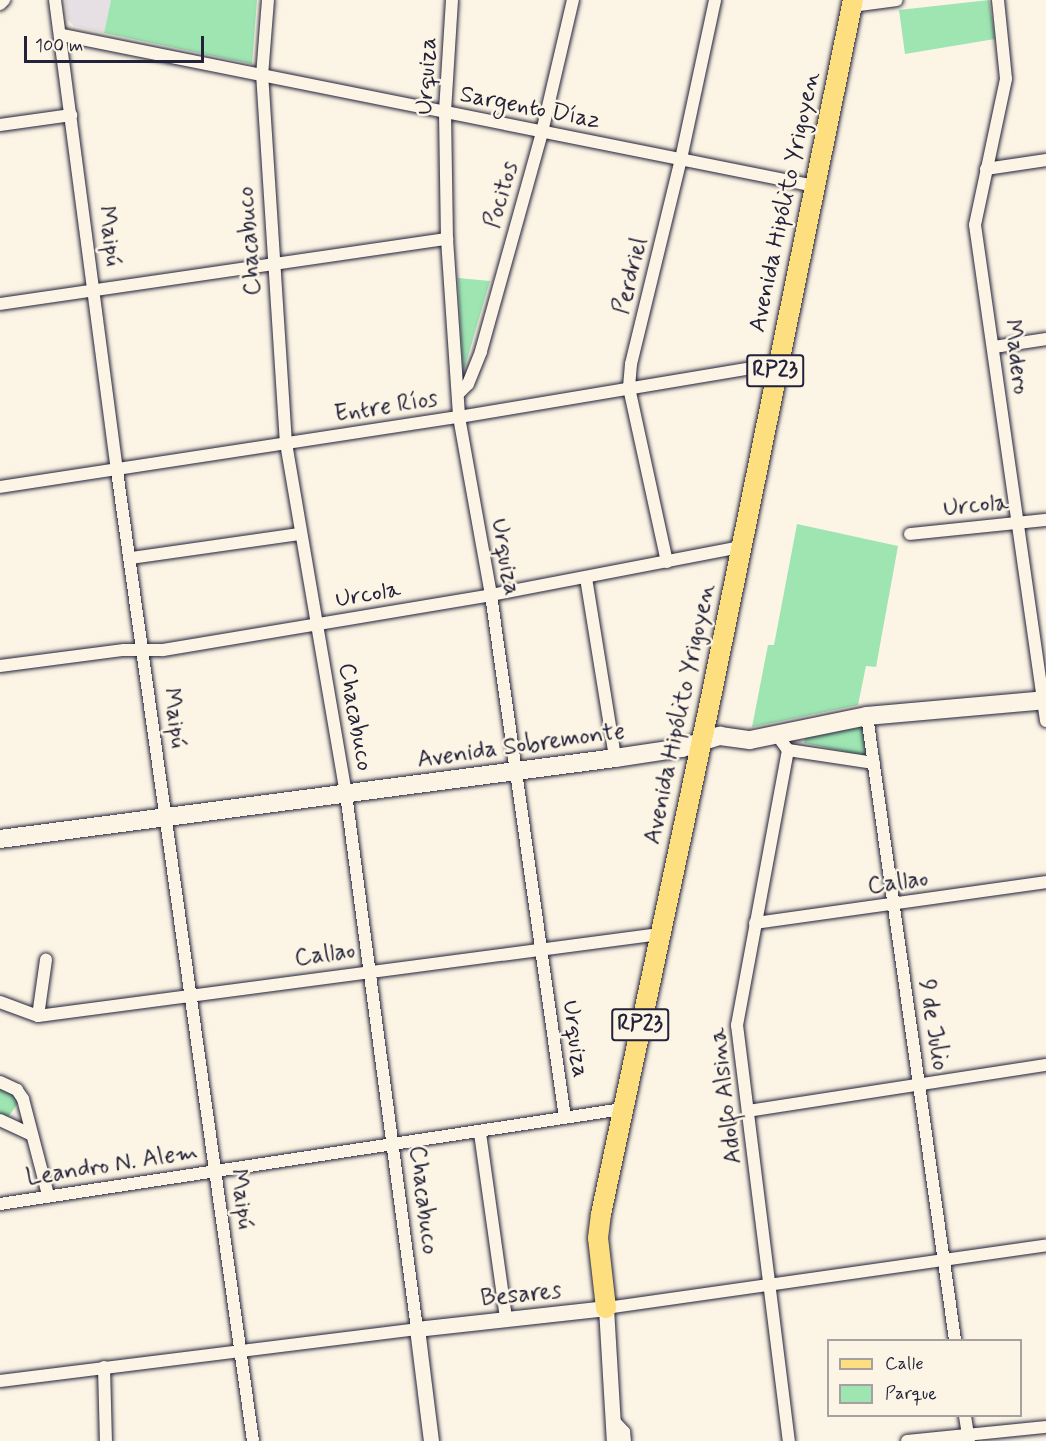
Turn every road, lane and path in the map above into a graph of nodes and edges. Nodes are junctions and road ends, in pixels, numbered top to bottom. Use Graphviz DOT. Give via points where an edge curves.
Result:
graph roads {
  1 [pos="4,0"];
  2 [pos="56,0"];
  3 [pos="267,0"];
  4 [pos="452,0"];
  5 [pos="573,0"];
  6 [pos="715,0"];
  7 [pos="897,0"];
  8 [pos="998,0"];
  9 [pos="0,3"];
  10 [pos="852,3"];
  11 [pos="62,35"];
  12 [pos="262,76"];
  13 [pos="446,112"];
  14 [pos="71,115"];
  15 [pos="0,125"];
  16 [pos="542,132"];
  17 [pos="681,159"];
  18 [pos="1046,160"];
  19 [pos="986,169"];
  20 [pos="814,186"];
  21 [pos="447,239"];
  22 [pos="274,264"];
  23 [pos="96,291"];
  24 [pos="0,304"];
  25 [pos="1046,339"];
  26 [pos="994,347"];
  27 [pos="777,364"];
  28 [pos="629,387"];
  29 [pos="458,394"];
  30 [pos="459,417"];
  31 [pos="286,444"];
  32 [pos="117,471"];
  33 [pos="0,487"];
  34 [pos="1046,520"];
  35 [pos="1018,523"];
  36 [pos="300,534"];
  37 [pos="910,534"];
  38 [pos="740,547"];
  39 [pos="131,558"];
  40 [pos="667,562"];
  41 [pos="586,578"];
  42 [pos="491,596"];
  43 [pos="315,625"];
  44 [pos="143,649"];
  45 [pos="0,666"];
  46 [pos="1044,700"];
  47 [pos="867,716"];
  48 [pos="1046,722"];
  49 [pos="777,735"];
  50 [pos="700,743"];
  51 [pos="788,750"];
  52 [pos="615,758"];
  53 [pos="874,763"];
  54 [pos="516,771"];
  55 [pos="346,794"];
  56 [pos="167,819"];
  57 [pos="0,839"];
  58 [pos="1046,882"];
  59 [pos="894,905"];
  60 [pos="755,923"];
  61 [pos="660,934"];
  62 [pos="540,947"];
  63 [pos="46,960"];
  64 [pos="369,970"];
  65 [pos="192,996"];
  66 [pos="0,1002"];
  67 [pos="38,1016"];
  68 [pos="1046,1065"];
  69 [pos="0,1082"];
  70 [pos="921,1086"];
  71 [pos="26,1107"];
  72 [pos="622,1109"];
  73 [pos="748,1111"];
  74 [pos="565,1118"];
  75 [pos="2,1121"];
  76 [pos="480,1132"];
  77 [pos="32,1135"];
  78 [pos="394,1146"];
  79 [pos="216,1171"];
  80 [pos="48,1195"];
  81 [pos="0,1204"];
  82 [pos="1046,1245"];
  83 [pos="944,1260"];
  84 [pos="770,1282"];
  85 [pos="606,1308"];
  86 [pos="506,1319"];
  87 [pos="417,1329"];
  88 [pos="955,1339"];
  89 [pos="242,1352"];
  90 [pos="104,1367"];
  91 [pos="0,1382"];
  92 [pos="965,1417"];
  93 [pos="612,1419"];
  94 [pos="1046,1426"];
  95 [pos="966,1440"];
  96 [pos="106,1441"];
  97 [pos="254,1441"];
  98 [pos="431,1441"];
  99 [pos="614,1441"];
  100 [pos="625,1441"];
  101 [pos="789,1441"];
  102 [pos="907,1441"];
  1 -- 9 [label="street"];
  2 -- 11 [label="street, Maipú"];
  3 -- 12 [label="street, Chacabuco"];
  4 -- 13 [label="street, Urquiza"];
  5 -- 16 [label="street, Pocitos"];
  6 -- 17 [label="street, Perdriel"];
  7 -- 10 [label="street"];
  8 -- 19 [label="street, Madero" via="1006,79"];
  10 -- 20 [label="main road, Avenida Hipólito Yrigoyen / RP23"];
  11 -- 12 [label="street, Sargento Díaz"];
  11 -- 14 [label="street, Maipú"];
  12 -- 13 [label="street, Sargento Díaz"];
  12 -- 22 [label="street, Chacabuco"];
  13 -- 16 [label="street, Sargento Díaz"];
  13 -- 21 [label="street, Urquiza"];
  14 -- 15 [label="street"];
  14 -- 23 [label="street, Maipú"];
  16 -- 17 [label="street, Sargento Díaz"];
  16 -- 29 [label="street, Pocitos" via="481,351 468,384"];
  17 -- 20 [label="street, Sargento Díaz"];
  17 -- 28 [label="street, Perdriel" via="631,364"];
  18 -- 19 [label="street"];
  19 -- 26 [label="street, Madero" via="975,225"];
  20 -- 27 [label="main road, Avenida Hipólito Yrigoyen / RP23"];
  21 -- 22 [label="street"];
  21 -- 29 [label="street, Urquiza"];
  22 -- 23 [label="street"];
  22 -- 31 [label="street, Chacabuco"];
  23 -- 24 [label="street"];
  23 -- 32 [label="street, Maipú"];
  25 -- 26 [label="street"];
  26 -- 35 [label="street, Madero"];
  27 -- 28 [label="street, Entre Ríos"];
  27 -- 38 [label="main road, Avenida Hipólito Yrigoyen / RP23"];
  28 -- 30 [label="street, Entre Ríos"];
  28 -- 40 [label="street, Perdriel"];
  29 -- 30 [label="street, Urquiza"];
  30 -- 31 [label="street, Entre Ríos"];
  30 -- 42 [label="street, Urquiza"];
  31 -- 32 [label="street, Entre Ríos"];
  31 -- 36 [label="street, Chacabuco"];
  32 -- 33 [label="street, Entre Ríos"];
  32 -- 39 [label="street, Maipú"];
  34 -- 35 [label="street, Urcola"];
  35 -- 37 [label="street, Urcola"];
  35 -- 46 [label="street, Madero"];
  36 -- 39 [label="street"];
  36 -- 43 [label="street, Chacabuco"];
  38 -- 40 [label="street, Urcola"];
  38 -- 50 [label="main road, Avenida Hipólito Yrigoyen / RP23"];
  39 -- 44 [label="street, Maipú"];
  40 -- 41 [label="street, Urcola"];
  41 -- 42 [label="street, Urcola"];
  41 -- 52 [label="street"];
  42 -- 43 [label="street, Urcola"];
  42 -- 54 [label="street, Urquiza"];
  43 -- 44 [label="street, Urcola" via="163,650"];
  43 -- 55 [label="street, Chacabuco"];
  44 -- 45 [label="street, Urcola"];
  44 -- 56 [label="street, Maipú"];
  46 -- 47 [label="main road, Avenida Sobremonte"];
  46 -- 48 [label="street, Madero"];
  47 -- 49 [label="main road, Avenida Sobremonte"];
  47 -- 53 [label="street, 9 de Julio"];
  49 -- 50 [label="main road, Avenida Sobremonte" via="750,740 720,736"];
  49 -- 51 [label="street"];
  50 -- 52 [label="main road, Avenida Sobremonte"];
  50 -- 61 [label="main road, Avenida Hipólito Yrigoyen / RP23"];
  51 -- 53 [label="street"];
  51 -- 60 [label="street, Adolfo Alsina"];
  52 -- 54 [label="main road, Avenida Sobremonte"];
  53 -- 59 [label="street, 9 de Julio"];
  54 -- 55 [label="main road, Avenida Sobremonte"];
  54 -- 62 [label="street, Urquiza"];
  55 -- 56 [label="main road, Avenida Sobremonte"];
  55 -- 64 [label="street, Chacabuco"];
  56 -- 57 [label="main road, Avenida Sobremonte"];
  56 -- 65 [label="street, Maipú"];
  58 -- 59 [label="street, Callao"];
  59 -- 60 [label="street, Callao"];
  59 -- 70 [label="street, 9 de Julio"];
  60 -- 73 [label="street, Adolfo Alsina" via="737,1025"];
  61 -- 62 [label="street, Callao"];
  61 -- 72 [label="main road, Avenida Hipólito Yrigoyen / RP23"];
  62 -- 64 [label="street, Callao"];
  62 -- 74 [label="street, Urquiza"];
  63 -- 67 [label="street"];
  64 -- 65 [label="street, Callao"];
  64 -- 78 [label="street, Chacabuco"];
  65 -- 67 [label="street, Callao"];
  65 -- 79 [label="street, Maipú"];
  66 -- 67 [label="street, Callao"];
  68 -- 70 [label="street"];
  69 -- 71 [label="street" via="16,1090"];
  70 -- 73 [label="street"];
  70 -- 83 [label="street, 9 de Julio"];
  71 -- 75 [label="street" via="19,1117"];
  71 -- 77 [label="street"];
  72 -- 74 [label="street, Leandro N. Alem"];
  72 -- 85 [label="main road, Avenida Hipólito Yrigoyen / RP23" via="598,1238"];
  73 -- 84 [label="street, Adolfo Alsina"];
  74 -- 76 [label="street, Leandro N. Alem"];
  75 -- 77 [label="street"];
  76 -- 78 [label="street, Leandro N. Alem"];
  76 -- 86 [label="street"];
  77 -- 80 [label="street"];
  78 -- 79 [label="street, Leandro N. Alem"];
  78 -- 87 [label="street, Chacabuco"];
  79 -- 80 [label="street, Leandro N. Alem"];
  79 -- 89 [label="street, Maipú"];
  80 -- 81 [label="street, Leandro N. Alem"];
  82 -- 83 [label="street, Besares"];
  83 -- 84 [label="street, Besares"];
  83 -- 88 [label="street, 9 de Julio"];
  84 -- 85 [label="street, Besares"];
  84 -- 101 [label="street, Adolfo Alsina"];
  85 -- 86 [label="street, Besares"];
  85 -- 93 [label="street, Avenida Hipólito Yrigoyen / RP23"];
  86 -- 87 [label="street, Besares"];
  87 -- 89 [label="street, Besares"];
  87 -- 98 [label="street, Chacabuco"];
  89 -- 90 [label="street, Besares"];
  89 -- 97 [label="street, Maipú"];
  90 -- 91 [label="street, Besares"];
  90 -- 96 [label="street"];
  92 -- 95 [label="street"];
  93 -- 99 [label="street, Avenida Hipólito Yrigoyen / RP23"];
  93 -- 100 [label="street" via="624,1432"];
  94 -- 95 [label="street"];
  95 -- 102 [label="street"];
}
